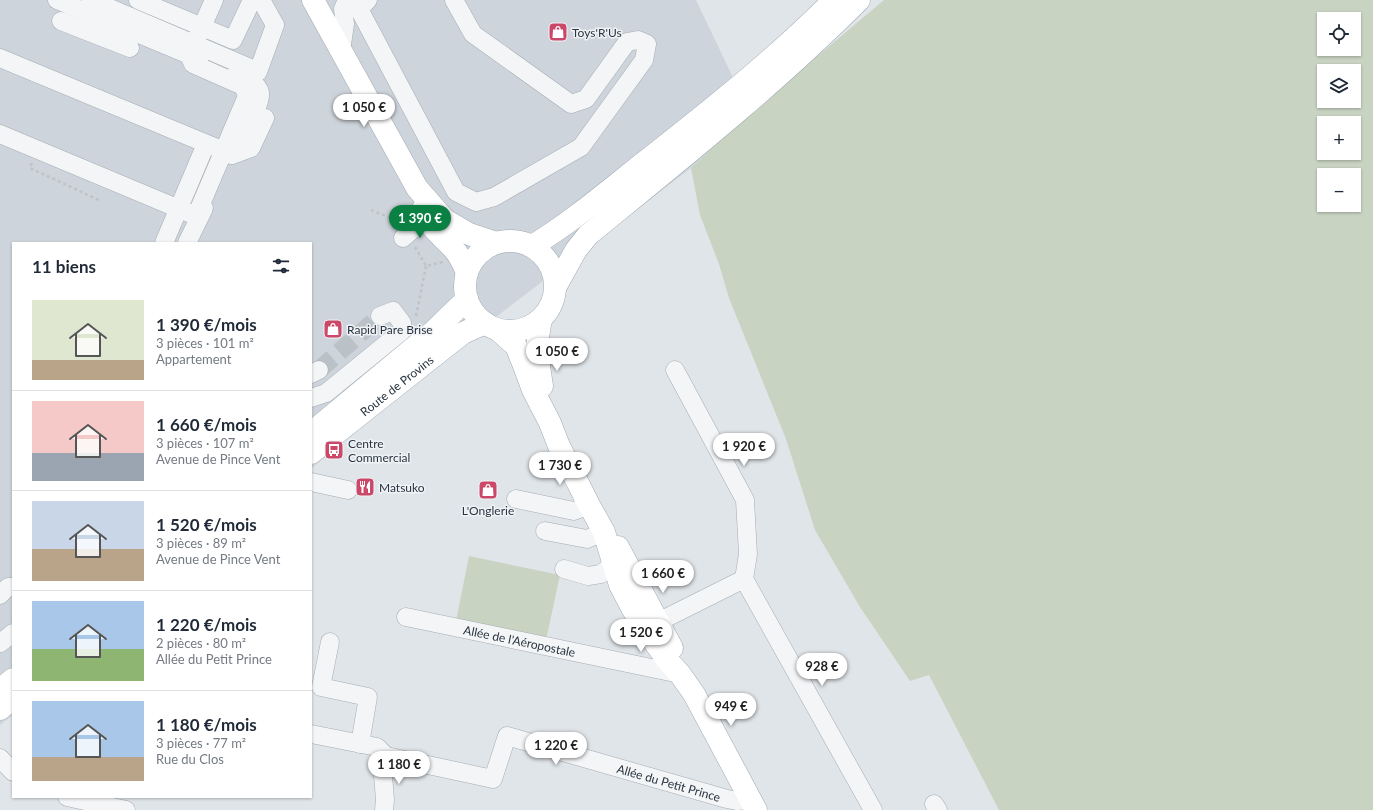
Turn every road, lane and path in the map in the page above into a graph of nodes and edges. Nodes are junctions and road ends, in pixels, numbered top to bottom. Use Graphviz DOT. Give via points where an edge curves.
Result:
graph roads {
  1 [pos="57,0"];
  2 [pos="91,0"];
  3 [pos="138,0"];
  4 [pos="214,0"];
  5 [pos="252,0"];
  6 [pos="261,0"];
  7 [pos="313,0"];
  8 [pos="347,0"];
  9 [pos="368,0"];
  10 [pos="454,0"];
  11 [pos="834,0"];
  12 [pos="859,0"];
  13 [pos="61,21"];
  14 [pos="202,27"];
  15 [pos="130,48"];
  16 [pos="192,49"];
  17 [pos="341,51"];
  18 [pos="0,58"];
  19 [pos="258,72"];
  20 [pos="0,134"];
  21 [pos="206,144"];
  22 [pos="38,149"];
  23 [pos="228,153"];
  24 [pos="417,188"];
  25 [pos="101,201"];
  26 [pos="426,218"];
  27 [pos="403,238"];
  28 [pos="164,242"];
  29 [pos="187,242"];
  30 [pos="496,243"];
  31 [pos="532,246"];
  32 [pos="426,266"];
  33 [pos="467,272"];
  34 [pos="556,286"];
  35 [pos="467,299"];
  36 [pos="380,316"];
  37 [pos="541,320"];
  38 [pos="414,323"];
  39 [pos="491,326"];
  40 [pos="675,370"];
  41 [pos="312,398"];
  42 [pos="320,418"];
  43 [pos="550,423"];
  44 [pos="312,431"];
  45 [pos="312,452"];
  46 [pos="312,482"];
  47 [pos="348,490"];
  48 [pos="516,499"];
  49 [pos="589,506"];
  50 [pos="545,531"];
  51 [pos="604,532"];
  52 [pos="613,564"];
  53 [pos="564,569"];
  54 [pos="744,579"];
  55 [pos="12,587"];
  56 [pos="0,595"];
  57 [pos="406,617"];
  58 [pos="658,622"];
  59 [pos="12,634"];
  60 [pos="330,642"];
  61 [pos="0,643"];
  62 [pos="680,674"];
  63 [pos="12,680"];
  64 [pos="0,690"];
  65 [pos="12,699"];
  66 [pos="0,709"];
  67 [pos="312,734"];
  68 [pos="360,744"];
  69 [pos="386,756"];
  70 [pos="0,758"];
  71 [pos="12,771"];
  72 [pos="72,798"];
  73 [pos="753,805"];
  74 [pos="126,810"];
  75 [pos="384,810"];
  76 [pos="873,810"];
  1 -- 16 [label="street"];
  2 -- 16 [label="street"];
  3 -- 14 [label="street"];
  4 -- 14 [label="street"];
  5 -- 14 [label="street" via="233,40"];
  6 -- 19 [label="street" via="275,24"];
  7 -- 17 [label="main road"];
  8 -- 17 [label="street"];
  9 -- 10 [label="street" via="358,9 456,192 476,202 494,197 581,147 644,60 647,44 638,40 627,42 586,99 571,104 473,34"];
  11 -- 31 [label="main road" via="748,80 576,216"];
  12 -- 34 [label="main road" via="770,84 588,235 576,250"];
  13 -- 15 [label="street"];
  14 -- 16 [label="street"];
  16 -- 19 [label="street"];
  16 -- 23 [label="street" via="193,64 242,86 247,96"];
  16 -- 23 [label="street" via="249,79 257,86 260,94 256,111"];
  17 -- 24 [label="main road"];
  18 -- 21 [label="street"];
  19 -- 23 [label="street" via="266,81 269,94 266,116 251,148"];
  20 -- 22 [label="street"];
  21 -- 23 [label="street"];
  21 -- 28 [label="street"];
  22 -- 23 [label="street" via="196,216"];
  22 -- 25 [label="path" via="30,168"];
  23 -- 29 [label="street"];
  24 -- 26 [label="main road"];
  24 -- 30 [label="main road" via="445,220 469,234"];
  26 -- 27 [label="street"];
  26 -- 33 [label="main road" via="456,252"];
  30 -- 31 [label="main road" via="512,241"];
  30 -- 33 [label="main road" via="473,260"];
  31 -- 34 [label="main road" via="549,262"];
  32 -- 38 [label="path"];
  33 -- 35 [label="main road"];
  34 -- 37 [label="main road" via="549,310"];
  35 -- 39 [label="main road" via="474,312"];
  35 -- 42 [label="main road, Route de Provins" via="434,330"];
  36 -- 41 [label="street" via="393,311 402,322 402,331 326,393"];
  37 -- 39 [label="main road" via="528,328 513,331"];
  37 -- 43 [label="main road" via="537,358"];
  39 -- 43 [label="main road" via="516,346 533,390"];
  39 -- 45 [label="main road, Route de Provins" via="463,334 454,340"];
  40 -- 54 [label="street" via="745,500 748,554"];
  42 -- 44 [label="main road, Route de Provins"];
  43 -- 49 [label="main road"];
  46 -- 47 [label="street"];
  48 -- 49 [label="street" via="574,511"];
  49 -- 51 [label="main road"];
  50 -- 51 [label="street" via="587,539"];
  51 -- 52 [label="main road"];
  51 -- 58 [label="main road" via="620,549"];
  52 -- 53 [label="street" via="601,574 588,576"];
  52 -- 62 [label="main road" via="620,585 644,629"];
  54 -- 58 [label="street"];
  54 -- 76 [label="street"];
  55 -- 56 [label="street" via="8,587"];
  57 -- 62 [label="street, Allée de l'Aéropostale"];
  58 -- 62 [label="main road" via="680,663"];
  59 -- 61 [label="street"];
  60 -- 68 [label="street" via="321,687 368,697"];
  62 -- 73 [label="main road" via="694,694"];
  63 -- 64 [label="main road"];
  65 -- 66 [label="main road"];
  67 -- 68 [label="street"];
  68 -- 69 [label="street" via="377,748"];
  69 -- 73 [label="street, Allée du Petit Prince" via="493,779 507,736"];
  69 -- 75 [label="street" via="383,775"];
  70 -- 71 [label="street"];
  72 -- 74 [label="street"];
}
